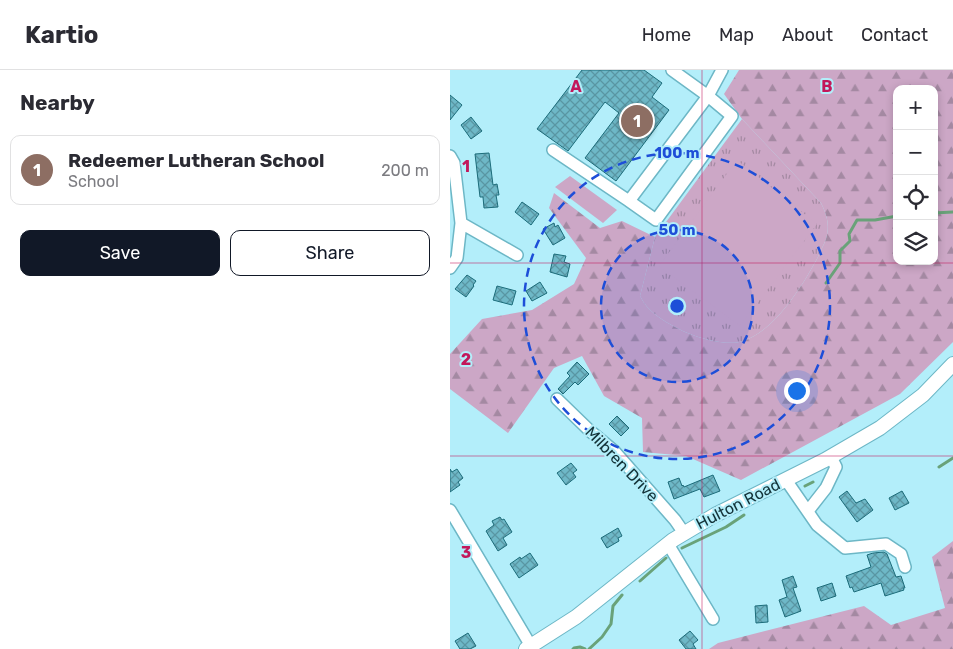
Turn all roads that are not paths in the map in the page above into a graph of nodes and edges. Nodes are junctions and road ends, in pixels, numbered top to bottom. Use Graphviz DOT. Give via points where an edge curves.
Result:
graph roads {
  1 [pos="672,70"];
  2 [pos="722,70"];
  3 [pos="708,96"];
  4 [pos="553,150"];
  5 [pos="450,156"];
  6 [pos="629,201"];
  7 [pos="461,222"];
  8 [pos="517,255"];
  9 [pos="450,268"];
  10 [pos="953,364"];
  11 [pos="557,399"];
  12 [pos="831,457"];
  13 [pos="786,480"];
  14 [pos="450,510"];
  15 [pos="808,511"];
  16 [pos="684,533"];
  17 [pos="668,544"];
  18 [pos="905,568"];
  19 [pos="713,620"];
  20 [pos="528,647"];
  1 -- 3 [label="street"];
  2 -- 3 [label="street"];
  3 -- 6 [label="street"];
  3 -- 6 [label="street" via="732,116 656,220"];
  4 -- 6 [label="street"];
  5 -- 7 [label="street" via="454,163"];
  7 -- 8 [label="street"];
  7 -- 9 [label="street" via="457,258"];
  10 -- 12 [label="main road, Hulton Road" via="904,410"];
  11 -- 16 [label="street, Milbren Drive" via="620,457"];
  12 -- 13 [label="main road, Hulton Road"];
  12 -- 15 [label="street" via="836,467 826,488"];
  13 -- 15 [label="street"];
  13 -- 16 [label="main road, Hulton Road"];
  14 -- 20 [label="street"];
  15 -- 18 [label="street" via="817,525 845,548 886,544 901,554"];
  16 -- 17 [label="main road, Hulton Road"];
  17 -- 19 [label="street"];
  17 -- 20 [label="main road, Hulton Road" via="576,617"];
}
